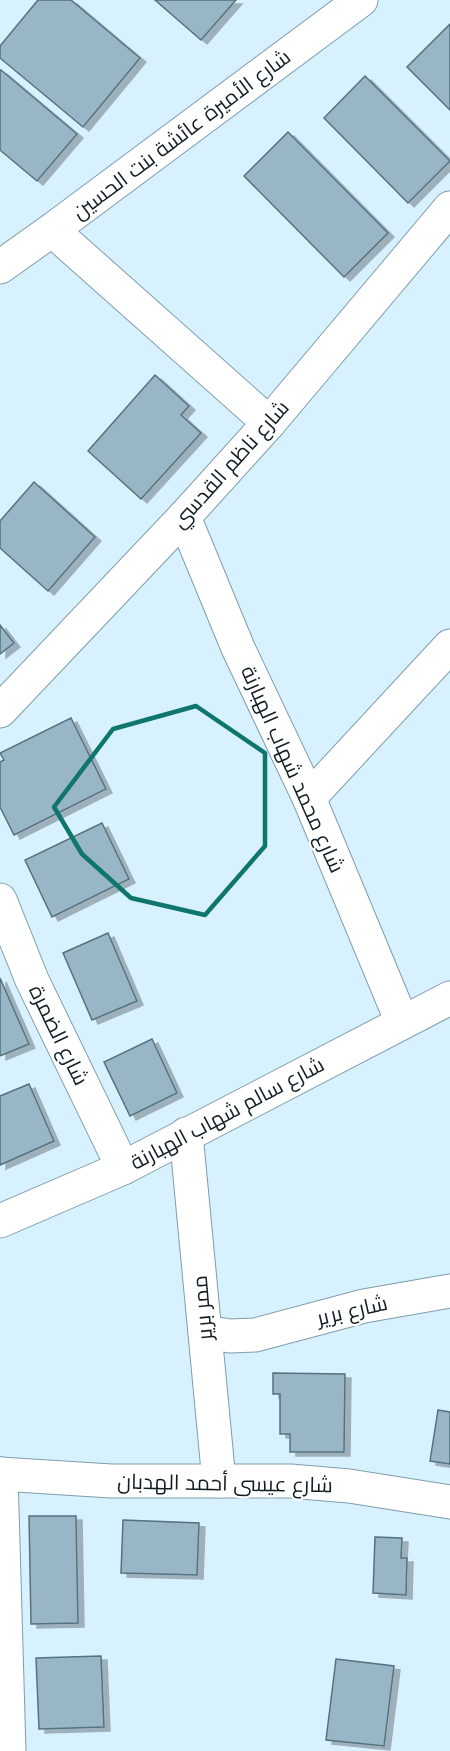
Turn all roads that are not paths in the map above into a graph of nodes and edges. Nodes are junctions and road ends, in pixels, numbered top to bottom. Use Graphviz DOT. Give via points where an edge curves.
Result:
graph roads {
  1 [pos="361,0"];
  2 [pos="450,208"];
  3 [pos="52,230"];
  4 [pos="0,267"];
  5 [pos="269,423"];
  6 [pos="184,517"];
  7 [pos="450,645"];
  8 [pos="0,711"];
  9 [pos="309,798"];
  10 [pos="0,900"];
  11 [pos="450,998"];
  12 [pos="402,1022"];
  13 [pos="186,1134"];
  14 [pos="123,1168"];
  15 [pos="0,1221"];
  16 [pos="450,1291"];
  17 [pos="205,1332"];
  18 [pos="255,1335"];
  19 [pos="211,1395"];
  20 [pos="0,1474"];
  21 [pos="219,1481"];
  22 [pos="450,1502"];
  23 [pos="9,1751"];
  1 -- 3 [label="street, شارع الأميرة عائشة بنت الحسين"];
  2 -- 5 [label="street, شارع ناظم القدسي"];
  3 -- 4 [label="street, شارع الأميرة عائشة بنت الحسين"];
  3 -- 5 [label="street"];
  5 -- 6 [label="street, شارع ناظم القدسي"];
  6 -- 8 [label="street, شارع ناظم القدسي"];
  6 -- 9 [label="street, شارع محمد شهاب الهبارنة" via="238,648"];
  7 -- 9 [label="street"];
  9 -- 12 [label="street, شارع محمد شهاب الهبارنة"];
  10 -- 14 [label="street, شارع الضمرة" via="32,980"];
  11 -- 12 [label="street, شارع سالم شهاب الهبارنة"];
  12 -- 13 [label="street, شارع سالم شهاب الهبارنة"];
  13 -- 14 [label="street, شارع سالم شهاب الهبارنة"];
  13 -- 17 [label="street, ممر برير"];
  14 -- 15 [label="street, شارع سالم شهاب الهبارنة"];
  16 -- 18 [label="street, شارع برير" via="364,1306"];
  17 -- 18 [label="street, شارع برير"];
  17 -- 19 [label="street, ممر برير"];
  18 -- 19 [label="street" via="231,1362"];
  19 -- 21 [label="street, ممر برير"];
  20 -- 21 [label="street, شارع عيسى أحمد الهدبان" via="111,1481"];
  20 -- 23 [label="street"];
  21 -- 22 [label="street, شارع عيسى أحمد الهدبان" via="349,1486"];
}
